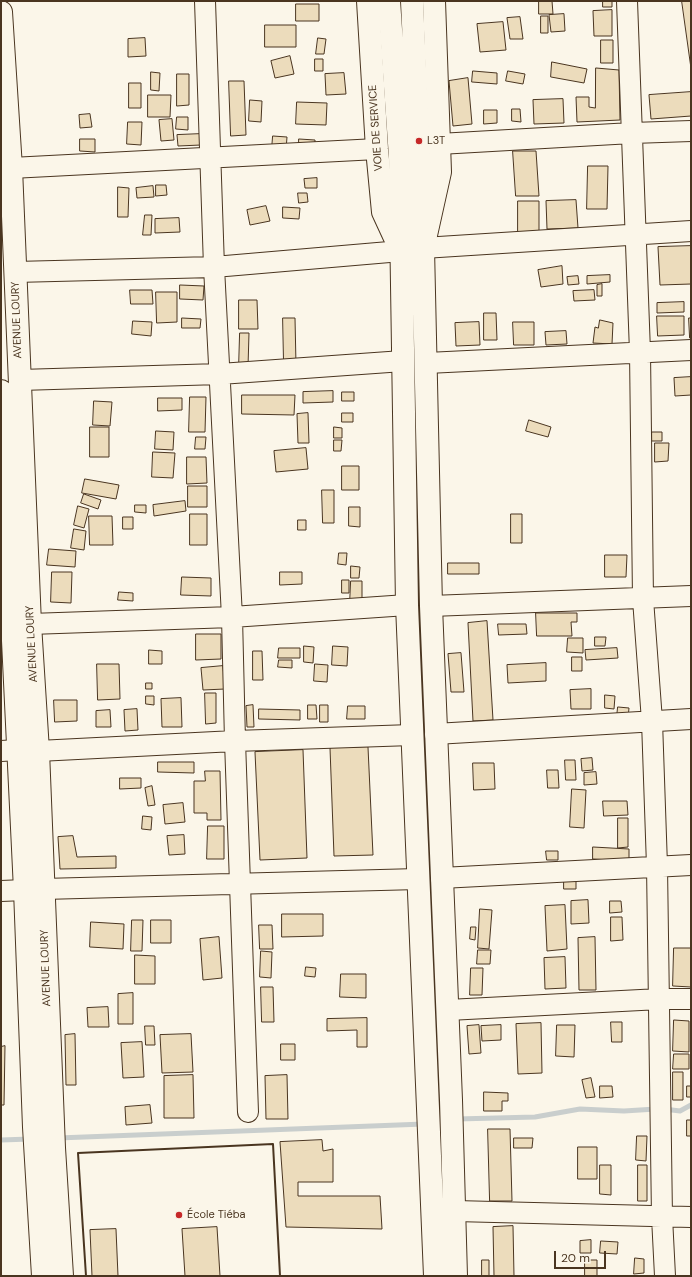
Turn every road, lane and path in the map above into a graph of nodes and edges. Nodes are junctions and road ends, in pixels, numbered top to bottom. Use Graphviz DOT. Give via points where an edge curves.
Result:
graph roads {
  1 [pos="205,1"];
  2 [pos="368,1"];
  3 [pos="389,1"];
  4 [pos="412,1"];
  5 [pos="434,1"];
  6 [pos="628,1"];
  7 [pos="1,12"];
  8 [pos="691,131"];
  9 [pos="632,133"];
  10 [pos="439,144"];
  11 [pos="377,149"];
  12 [pos="211,158"];
  13 [pos="11,168"];
  14 [pos="691,231"];
  15 [pos="636,235"];
  16 [pos="423,248"];
  17 [pos="401,251"];
  18 [pos="214,267"];
  19 [pos="15,272"];
  20 [pos="691,350"];
  21 [pos="640,352"];
  22 [pos="403,360"];
  23 [pos="427,363"];
  24 [pos="220,374"];
  25 [pos="10,385"];
  26 [pos="691,596"];
  27 [pos="643,599"];
  28 [pos="407,605"];
  29 [pos="431,606"];
  30 [pos="14,618"];
  31 [pos="232,618"];
  32 [pos="691,719"];
  33 [pos="652,721"];
  34 [pos="435,734"];
  35 [pos="412,735"];
  36 [pos="235,741"];
  37 [pos="19,751"];
  38 [pos="691,865"];
  39 [pos="657,866"];
  40 [pos="441,878"];
  41 [pos="418,879"];
  42 [pos="240,883"];
  43 [pos="34,890"];
  44 [pos="1,891"];
  45 [pos="660,999"];
  46 [pos="691,999"];
  47 [pos="448,1010"];
  48 [pos="248,1112"];
  49 [pos="44,1137"];
  50 [pos="455,1211"];
  51 [pos="662,1217"];
  52 [pos="691,1217"];
  53 [pos="43,1276"];
  54 [pos="62,1276"];
  55 [pos="435,1276"];
  56 [pos="456,1276"];
  57 [pos="665,1276"];
  1 -- 12 [label="street"];
  2 -- 11 [label="main road, VOIE DE SERVICE"];
  3 -- 17 [label="main road" via="400,157"];
  4 -- 16 [label="main road"];
  5 -- 10 [label="main road"];
  6 -- 9 [label="street"];
  7 -- 13 [label="main road, AVENUE LOURY"];
  8 -- 9 [label="street"];
  9 -- 10 [label="street"];
  9 -- 15 [label="street"];
  10 -- 16 [label="main road" via="440,172"];
  11 -- 12 [label="street"];
  11 -- 17 [label="main road, VOIE DE SERVICE" via="383,212"];
  12 -- 13 [label="street"];
  12 -- 18 [label="street"];
  13 -- 19 [label="main road, AVENUE LOURY"];
  14 -- 15 [label="street"];
  15 -- 16 [label="street"];
  15 -- 21 [label="street"];
  16 -- 23 [label="main road"];
  17 -- 18 [label="street"];
  17 -- 22 [label="main road"];
  18 -- 19 [label="street"];
  18 -- 24 [label="street"];
  19 -- 25 [label="main road, AVENUE LOURY"];
  20 -- 21 [label="street"];
  21 -- 23 [label="street"];
  21 -- 27 [label="street"];
  22 -- 24 [label="street"];
  22 -- 28 [label="main road"];
  23 -- 29 [label="main road"];
  24 -- 25 [label="street"];
  24 -- 31 [label="street"];
  25 -- 30 [label="main road, AVENUE LOURY"];
  26 -- 27 [label="street"];
  27 -- 29 [label="street"];
  27 -- 33 [label="street"];
  28 -- 31 [label="street"];
  28 -- 35 [label="main road"];
  29 -- 34 [label="main road"];
  30 -- 31 [label="street"];
  30 -- 37 [label="main road, AVENUE LOURY"];
  31 -- 36 [label="street"];
  32 -- 33 [label="street"];
  33 -- 34 [label="street"];
  33 -- 39 [label="street"];
  34 -- 40 [label="main road"];
  35 -- 36 [label="street"];
  35 -- 41 [label="main road"];
  36 -- 37 [label="street"];
  36 -- 42 [label="street"];
  37 -- 43 [label="main road, AVENUE LOURY"];
  38 -- 39 [label="street"];
  39 -- 40 [label="street"];
  39 -- 45 [label="street"];
  40 -- 47 [label="main road"];
  41 -- 42 [label="street"];
  41 -- 55 [label="main road"];
  42 -- 43 [label="street"];
  42 -- 48 [label="street"];
  43 -- 44 [label="street"];
  43 -- 49 [label="main road, AVENUE LOURY"];
  45 -- 46 [label="street"];
  45 -- 47 [label="street"];
  45 -- 51 [label="street"];
  47 -- 50 [label="main road"];
  49 -- 53 [label="main road, AVENUE LOURY"];
  49 -- 54 [label="main road, AVENUE LOURY"];
  50 -- 51 [label="street"];
  50 -- 56 [label="main road"];
  51 -- 52 [label="street"];
  51 -- 57 [label="street"];
}
